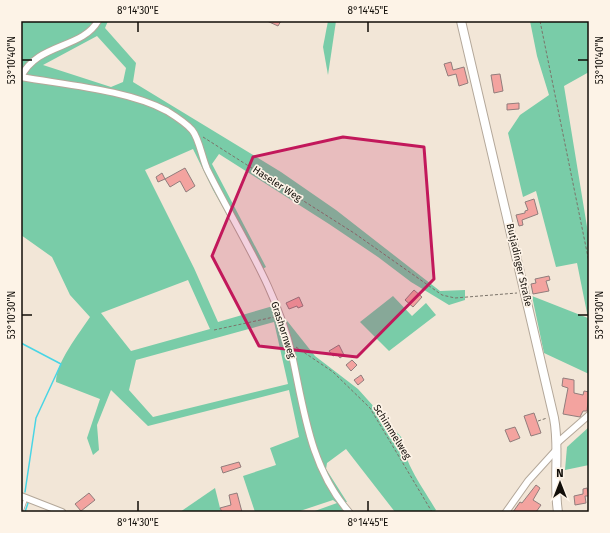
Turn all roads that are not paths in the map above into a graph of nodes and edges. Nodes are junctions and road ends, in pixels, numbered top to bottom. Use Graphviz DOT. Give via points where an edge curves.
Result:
graph roads {
  1 [pos="98,21"];
  2 [pos="462,21"];
  3 [pos="21,77"];
  4 [pos="589,415"];
  5 [pos="557,446"];
  6 [pos="23,497"];
  7 [pos="21,512"];
  8 [pos="62,512"];
  9 [pos="349,512"];
  10 [pos="506,512"];
  11 [pos="558,512"];
  1 -- 3 [label="street" via="94,28 81,37 34,59"];
  2 -- 5 [label="street, Butjadinger Straße" via="554,418"];
  3 -- 9 [label="street, Grashornweg" via="141,100 168,112 192,130 206,167 263,275 281,316 313,450 334,492"];
  4 -- 5 [label="street"];
  5 -- 10 [label="street"];
  5 -- 11 [label="street, Butjadinger Straße"];
  6 -- 7 [label="lane"];
  6 -- 8 [label="street"];
}
